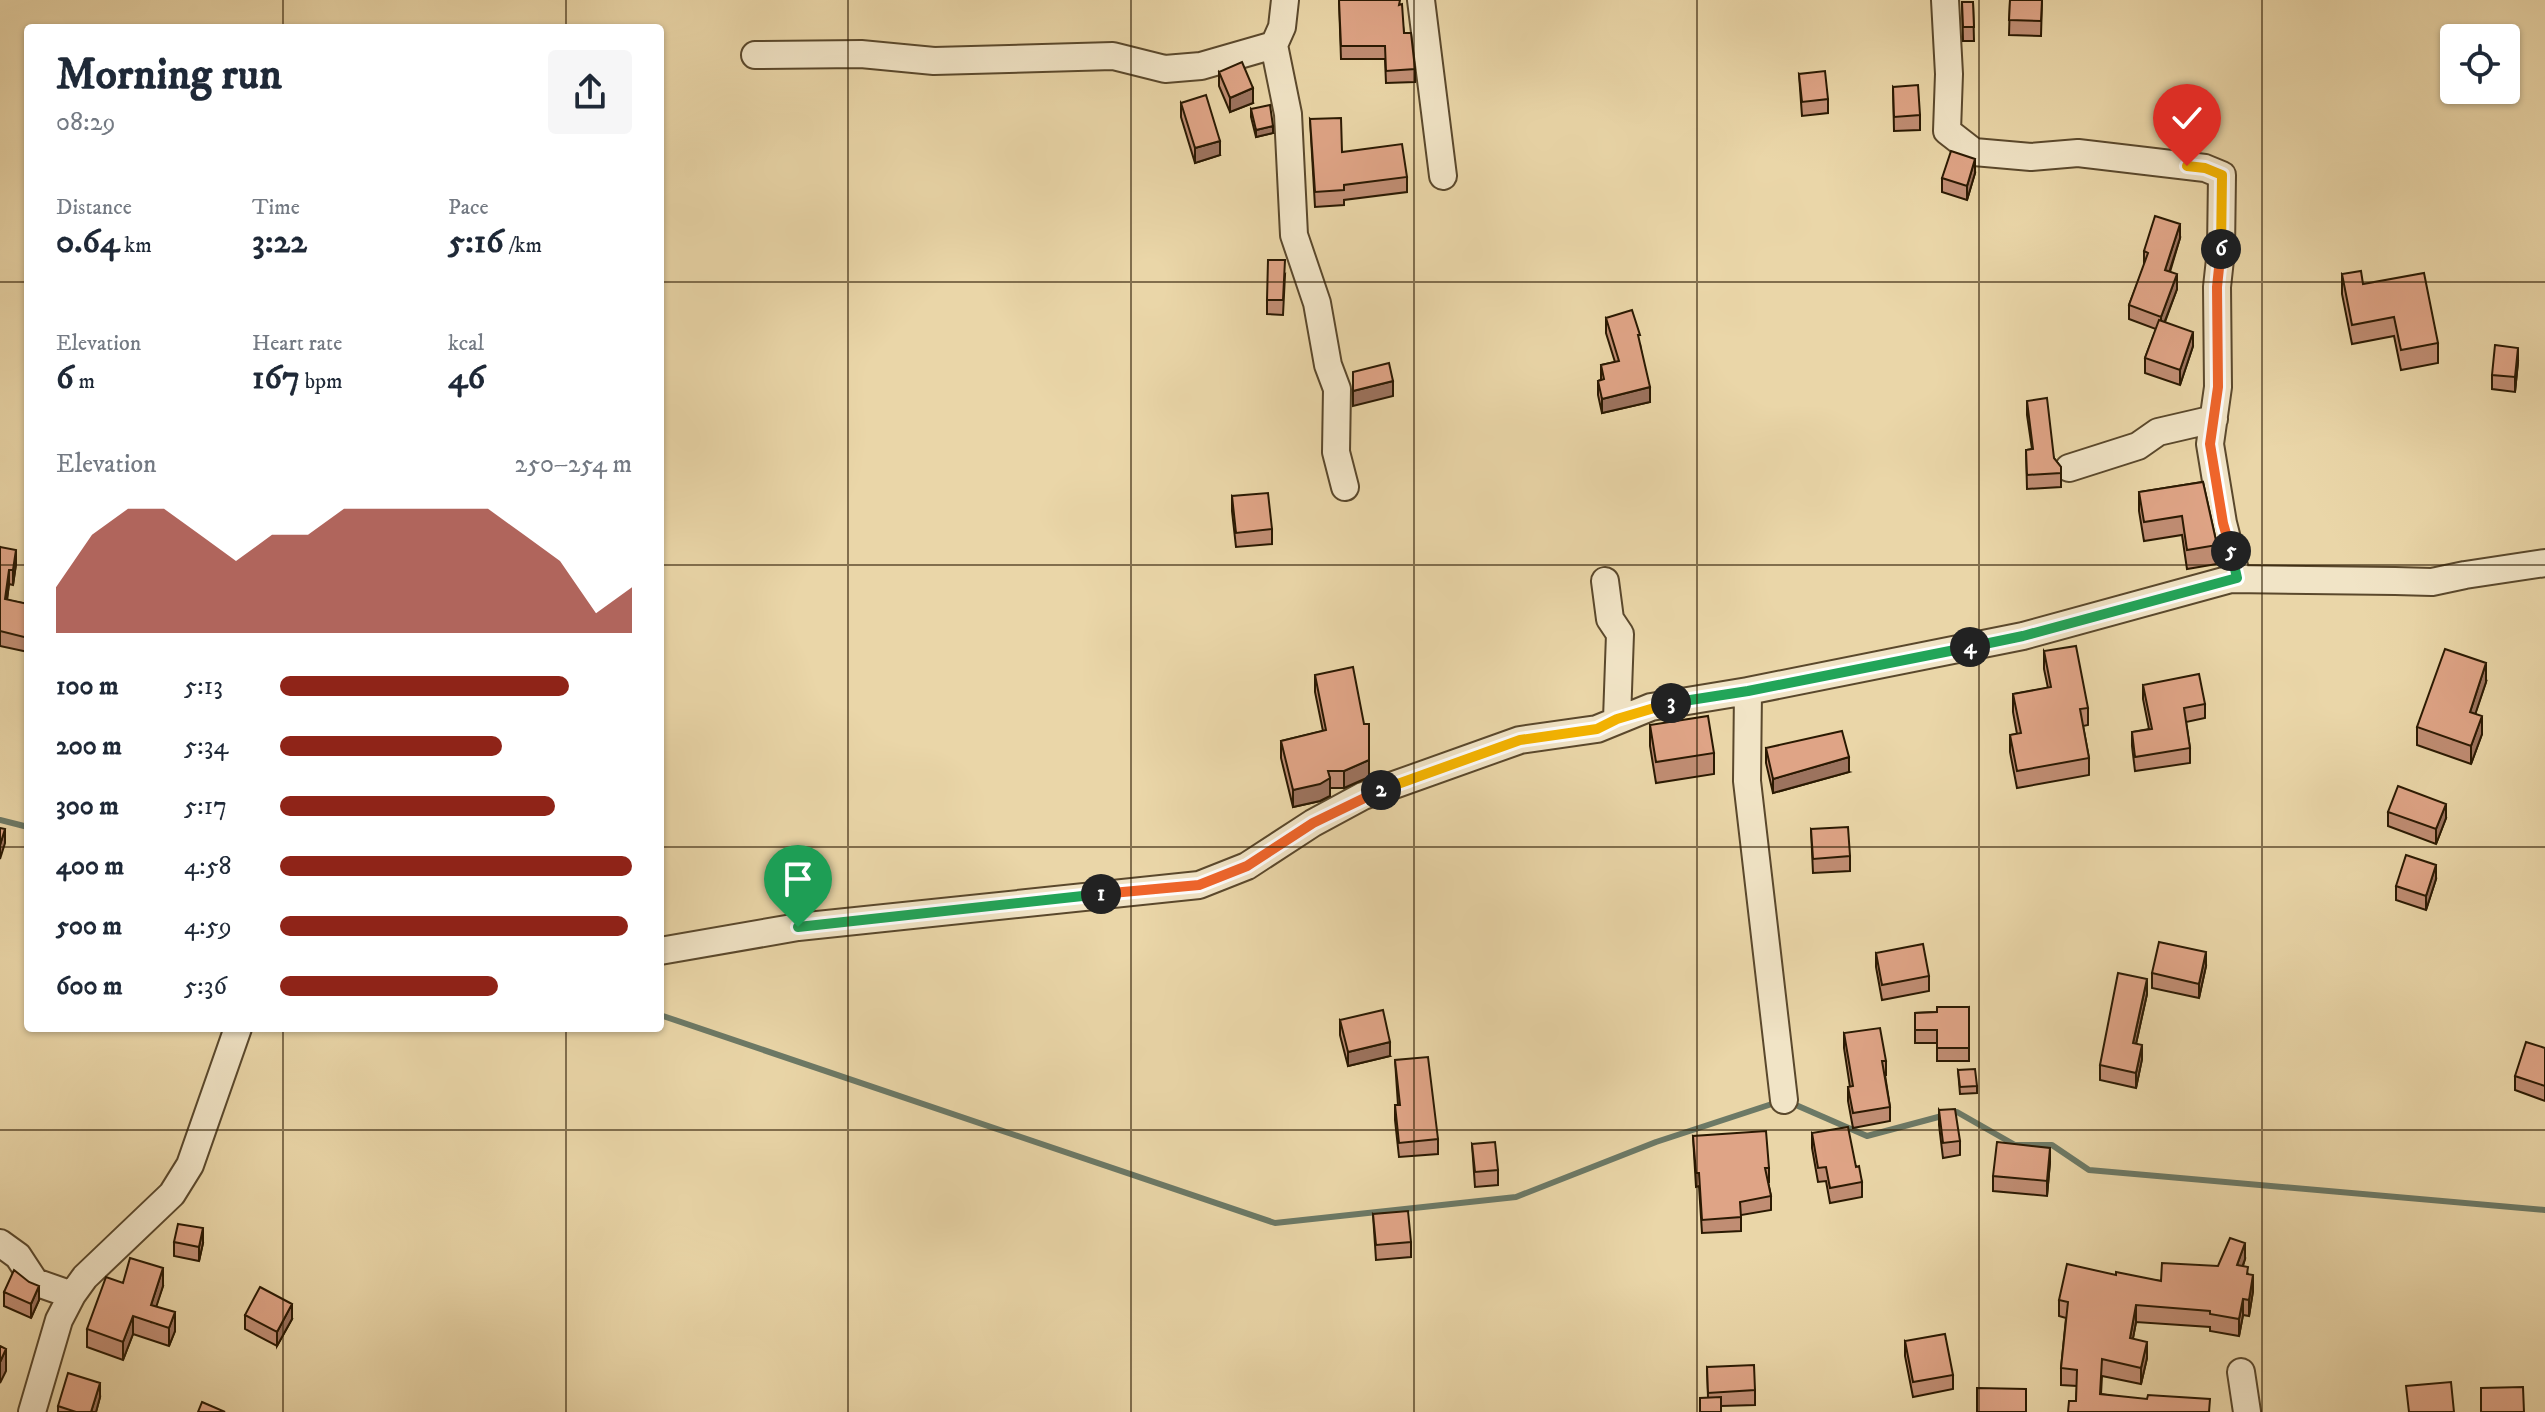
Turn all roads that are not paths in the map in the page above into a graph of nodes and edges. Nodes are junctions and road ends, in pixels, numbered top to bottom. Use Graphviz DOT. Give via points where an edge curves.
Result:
graph roads {
  1 [pos="1285,0"];
  2 [pos="1421,0"];
  3 [pos="1945,0"];
  4 [pos="1274,45"];
  5 [pos="755,55"];
  6 [pos="1443,176"];
  7 [pos="2214,419"];
  8 [pos="2069,468"];
  9 [pos="1345,487"];
  10 [pos="2545,563"];
  11 [pos="2237,578"];
  12 [pos="1605,581"];
  13 [pos="1748,691"];
  14 [pos="1617,719"];
  15 [pos="664,950"];
  16 [pos="237,1032"];
  17 [pos="1784,1100"];
  18 [pos="0,1243"];
  19 [pos="72,1295"];
  20 [pos="2241,1372"];
  21 [pos="32,1412"];
  22 [pos="2247,1412"];
  1 -- 4 [label="street"];
  2 -- 6 [label="street"];
  3 -- 7 [label="street" via="1947,131 1974,152 2031,157 2078,153 2205,168 2222,175"];
  4 -- 5 [label="street" via="1201,66 1165,69 1113,56 934,61 861,54"];
  4 -- 9 [label="street" via="1288,114 1294,235 1337,389 1336,452"];
  7 -- 8 [label="street" via="2158,432 2138,446"];
  7 -- 11 [label="street" via="2213,467"];
  10 -- 11 [label="street" via="2417,583"];
  11 -- 13 [label="street" via="2023,636"];
  12 -- 14 [label="street" via="1610,619 1620,634"];
  13 -- 14 [label="street" via="1651,707"];
  13 -- 17 [label="street" via="1747,781"];
  14 -- 15 [label="street" via="1597,729 1520,740 1363,796 1247,866 1199,885 798,927"];
  16 -- 19 [label="street" via="182,1181"];
  18 -- 19 [label="street" via="18,1256 35,1282"];
  19 -- 21 [label="street" via="59,1320"];
  20 -- 22 [label="street"];
}
